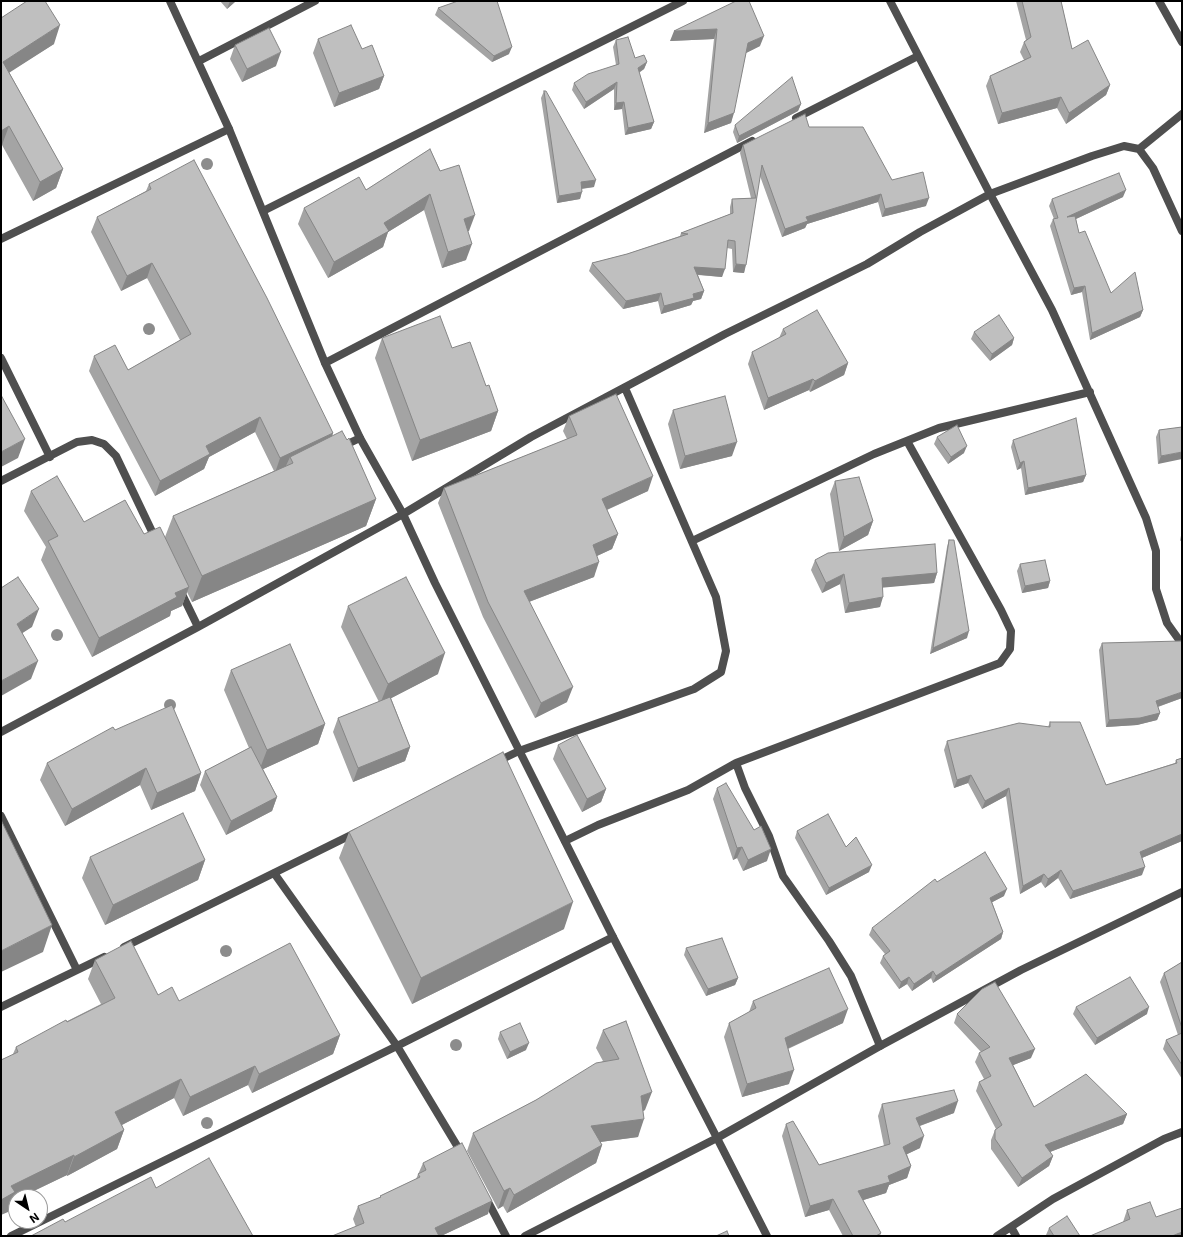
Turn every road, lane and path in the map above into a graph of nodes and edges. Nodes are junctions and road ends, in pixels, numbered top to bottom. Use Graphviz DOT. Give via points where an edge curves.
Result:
graph roads {
  1 [pos="170,1"];
  2 [pos="315,1"];
  3 [pos="683,1"];
  4 [pos="890,1"];
  5 [pos="1159,1"];
  6 [pos="1182,42"];
  7 [pos="918,56"];
  8 [pos="200,61"];
  9 [pos="1182,114"];
  10 [pos="785,124"];
  11 [pos="229,129"];
  12 [pos="757,138"];
  13 [pos="1139,149"];
  14 [pos="990,194"];
  15 [pos="263,211"];
  16 [pos="1182,231"];
  17 [pos="1,239"];
  18 [pos="1,358"];
  19 [pos="325,363"];
  20 [pos="626,388"];
  21 [pos="1090,392"];
  22 [pos="360,438"];
  23 [pos="907,441"];
  24 [pos="332,452"];
  25 [pos="50,457"];
  26 [pos="1,481"];
  27 [pos="403,514"];
  28 [pos="158,539"];
  29 [pos="692,541"];
  30 [pos="175,579"];
  31 [pos="198,628"];
  32 [pos="1182,644"];
  33 [pos="1,732"];
  34 [pos="519,750"];
  35 [pos="491,764"];
  36 [pos="736,764"];
  37 [pos="1,816"];
  38 [pos="365,828"];
  39 [pos="565,842"];
  40 [pos="274,873"];
  41 [pos="1182,892"];
  42 [pos="613,936"];
  43 [pos="77,970"];
  44 [pos="1,1007"];
  45 [pos="397,1046"];
  46 [pos="880,1046"];
  47 [pos="1182,1132"];
  48 [pos="717,1138"];
  49 [pos="466,1162"];
  50 [pos="481,1189"];
  51 [pos="1011,1227"];
  52 [pos="11,1236"];
  53 [pos="506,1236"];
  54 [pos="525,1236"];
  55 [pos="767,1236"];
  56 [pos="997,1236"];
  57 [pos="1016,1236"];
  1 -- 8 [label="street"];
  2 -- 8 [label="street"];
  3 -- 15 [label="street"];
  4 -- 7 [label="street"];
  5 -- 6 [label="street"];
  7 -- 10 [label="street"];
  7 -- 14 [label="street"];
  8 -- 11 [label="street"];
  9 -- 13 [label="street"];
  11 -- 15 [label="street"];
  11 -- 17 [label="street"];
  12 -- 19 [label="street"];
  13 -- 14 [label="street" via="1124,146"];
  13 -- 16 [label="street" via="1152,168"];
  14 -- 20 [label="street" via="867,264 725,334"];
  14 -- 21 [label="street" via="1052,310"];
  15 -- 19 [label="street"];
  18 -- 25 [label="street"];
  19 -- 22 [label="street"];
  20 -- 27 [label="street" via="531,437"];
  20 -- 29 [label="street"];
  21 -- 23 [label="street" via="939,428"];
  21 -- 32 [label="street" via="1146,518 1156,551 1156,589 1167,623"];
  22 -- 24 [label="street"];
  22 -- 27 [label="street"];
  23 -- 29 [label="street" via="874,454"];
  23 -- 36 [label="street" via="1000,610 1010,631 1010,649 1000,663"];
  25 -- 26 [label="street"];
  25 -- 28 [label="street" via="77,442 92,440 104,444 116,456"];
  27 -- 31 [label="street"];
  27 -- 34 [label="street"];
  29 -- 34 [label="street" via="716,597 726,651 721,672 694,689"];
  30 -- 31 [label="street"];
  31 -- 33 [label="street"];
  34 -- 35 [label="street"];
  34 -- 39 [label="street"];
  36 -- 39 [label="street" via="688,790"];
  36 -- 46 [label="street" via="769,836 783,876 851,976"];
  37 -- 43 [label="street"];
  38 -- 40 [label="street"];
  39 -- 42 [label="street"];
  40 -- 43 [label="street"];
  40 -- 45 [label="street"];
  41 -- 46 [label="street" via="1021,970"];
  42 -- 45 [label="street"];
  42 -- 48 [label="street"];
  43 -- 44 [label="street"];
  45 -- 49 [label="street"];
  45 -- 52 [label="street"];
  46 -- 48 [label="street"];
  47 -- 51 [label="street" via="1164,1139 1052,1199"];
  48 -- 54 [label="street"];
  48 -- 55 [label="street"];
  50 -- 53 [label="street"];
  51 -- 56 [label="street"];
  51 -- 57 [label="street"];
}
